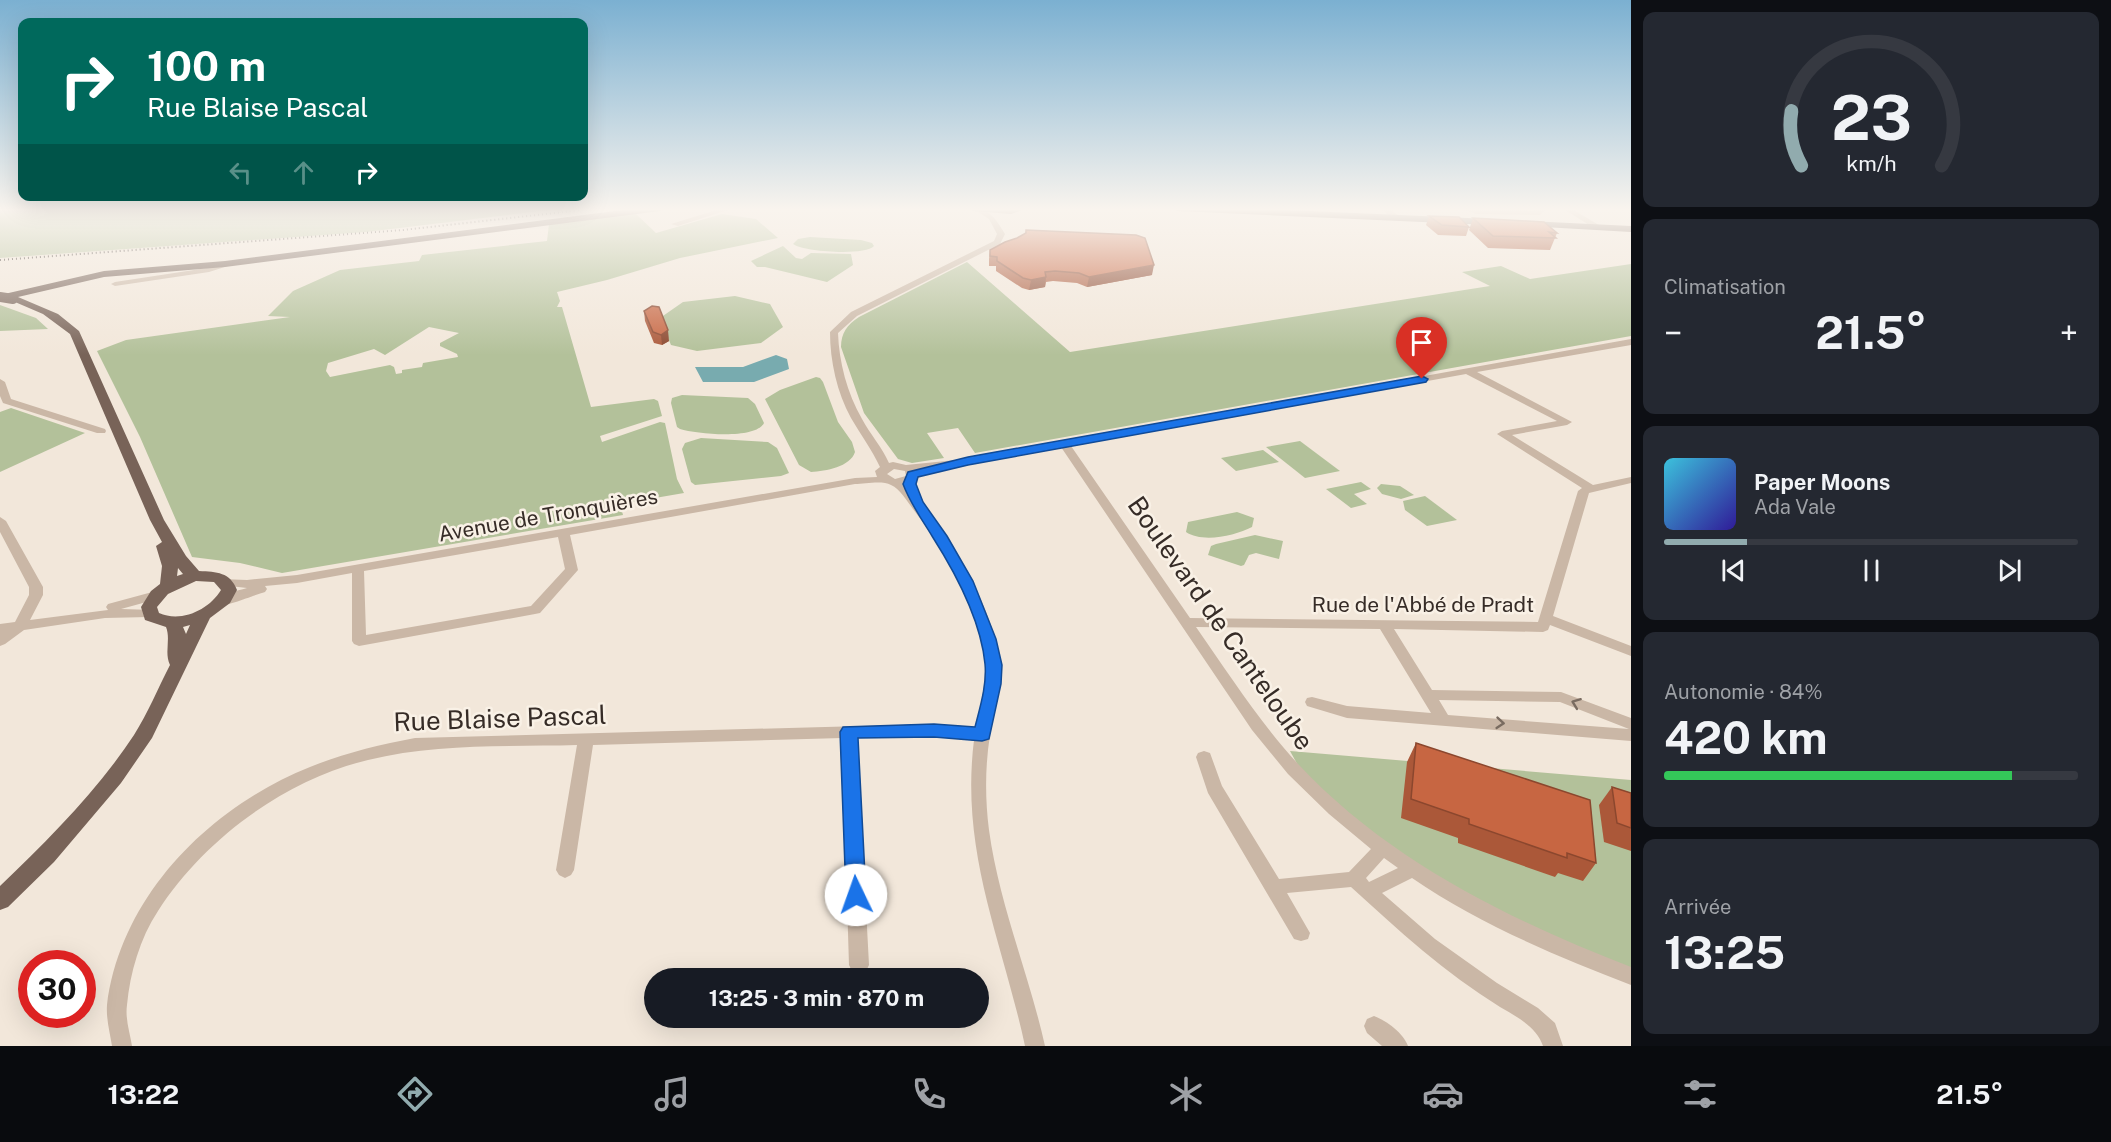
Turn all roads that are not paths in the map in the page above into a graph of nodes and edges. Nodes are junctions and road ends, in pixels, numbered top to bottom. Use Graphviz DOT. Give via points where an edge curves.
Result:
graph roads {
  1 [pos="281,257"];
  2 [pos="968,257"];
  3 [pos="225,264"];
  4 [pos="115,284"];
  5 [pos="4,298"];
  6 [pos="1631,342"];
  7 [pos="1467,371"];
  8 [pos="0,382"];
  9 [pos="863,427"];
  10 [pos="101,431"];
  11 [pos="1064,444"];
  12 [pos="908,472"];
  13 [pos="887,475"];
  14 [pos="1629,481"];
  15 [pos="1591,489"];
  16 [pos="916,502"];
  17 [pos="0,520"];
  18 [pos="157,520"];
  19 [pos="563,532"];
  20 [pos="358,568"];
  21 [pos="195,576"];
  22 [pos="297,579"];
  23 [pos="226,582"];
  24 [pos="162,591"];
  25 [pos="221,603"];
  26 [pos="149,613"];
  27 [pos="204,614"];
  28 [pos="65,618"];
  29 [pos="1546,619"];
  30 [pos="172,622"];
  31 [pos="1186,622"];
  32 [pos="1384,625"];
  33 [pos="20,626"];
  34 [pos="0,629"];
  35 [pos="0,641"];
  36 [pos="1631,651"];
  37 [pos="174,676"];
  38 [pos="1429,695"];
  39 [pos="1312,702"];
  40 [pos="1442,718"];
  41 [pos="1631,724"];
  42 [pos="849,732"];
  43 [pos="982,735"];
  44 [pos="1631,735"];
  45 [pos="585,739"];
  46 [pos="1203,757"];
  47 [pos="1381,849"];
  48 [pos="565,870"];
  49 [pos="1412,870"];
  50 [pos="1361,885"];
  51 [pos="1274,887"];
  52 [pos="0,900"];
  53 [pos="1301,933"];
  54 [pos="859,965"];
  55 [pos="1631,976"];
  56 [pos="1374,1026"];
  57 [pos="122,1046"];
  58 [pos="1035,1046"];
  59 [pos="1398,1046"];
  60 [pos="1553,1046"];
  1 -- 3 [label="main road"];
  2 -- 9 [label="street" via="854,314 834,332 833,350 852,410"];
  3 -- 4 [label="street" via="209,270"];
  3 -- 5 [label="main road" via="104,274"];
  5 -- 18 [label="main road" via="58,318 75,333"];
  6 -- 7 [label="street"];
  7 -- 11 [label="street"];
  7 -- 15 [label="street" via="1567,422 1502,434"];
  8 -- 10 [label="street" via="7,401"];
  9 -- 12 [label="street" via="886,455"];
  9 -- 13 [label="street" via="882,457"];
  11 -- 12 [label="street"];
  11 -- 31 [label="street, Boulevard de Canteloube"];
  12 -- 13 [label="street"];
  12 -- 13 [label="street"];
  12 -- 16 [label="street"];
  13 -- 16 [label="street"];
  13 -- 19 [label="street, Avenue de Tronquières"];
  14 -- 15 [label="street"];
  15 -- 29 [label="street, Rue de l'Abbé de Pradt" via="1584,491"];
  16 -- 43 [label="street" via="965,581 988,639 994,665 993,684"];
  17 -- 33 [label="street" via="36,587 36,595"];
  18 -- 21 [label="main road" via="185,569"];
  18 -- 24 [label="main road" via="170,566"];
  19 -- 20 [label="street, Avenue de Tronquières"];
  19 -- 20 [label="street" via="572,570 535,610 359,641"];
  20 -- 22 [label="street, Avenue de Tronquières"];
  21 -- 23 [label="main road" via="218,577"];
  21 -- 24 [label="main road"];
  22 -- 23 [label="street, Avenue de Tronquières"];
  22 -- 25 [label="street"];
  23 -- 25 [label="main road" via="229,590"];
  24 -- 26 [label="main road" via="149,607"];
  24 -- 28 [label="street" via="134,603"];
  25 -- 27 [label="main road"];
  26 -- 28 [label="street"];
  26 -- 30 [label="main road" via="160,621"];
  27 -- 30 [label="main road"];
  27 -- 37 [label="main road"];
  28 -- 33 [label="street"];
  29 -- 32 [label="street, Rue de l'Abbé de Pradt" via="1543,627"];
  29 -- 36 [label="street"];
  30 -- 37 [label="main road" via="178,645"];
  31 -- 32 [label="street, Rue de l'Abbé de Pradt"];
  31 -- 47 [label="street, Boulevard de Canteloube" via="1278,754 1327,804"];
  32 -- 38 [label="street"];
  33 -- 34 [label="street"];
  33 -- 35 [label="street"];
  37 -- 52 [label="main road" via="142,738 114,777 46,856"];
  38 -- 40 [label="street"];
  41 -- 38 [label="street, one-way" via="1561,697"];
  39 -- 40 [label="street" via="1347,712"];
  40 -- 44 [label="street, one-way"];
  42 -- 43 [label="street, Rue Blaise Pascal" via="934,730"];
  42 -- 45 [label="street, Rue Blaise Pascal"];
  42 -- 54 [label="street"];
  43 -- 58 [label="street" via="980,829 986,871"];
  45 -- 48 [label="street"];
  45 -- 57 [label="street, Rue Blaise Pascal" via="382,748 316,769 241,812 203,843 169,880 141,922 125,962 117,1007"];
  46 -- 51 [label="street" via="1214,788"];
  47 -- 49 [label="street, Boulevard de Canteloube"];
  47 -- 50 [label="street"];
  49 -- 50 [label="street"];
  49 -- 55 [label="street, Boulevard de Canteloube" via="1510,927"];
  50 -- 51 [label="street"];
  50 -- 60 [label="street" via="1428,945 1531,1015 1548,1030"];
  51 -- 53 [label="street"];
  56 -- 59 [label="street"];
}
